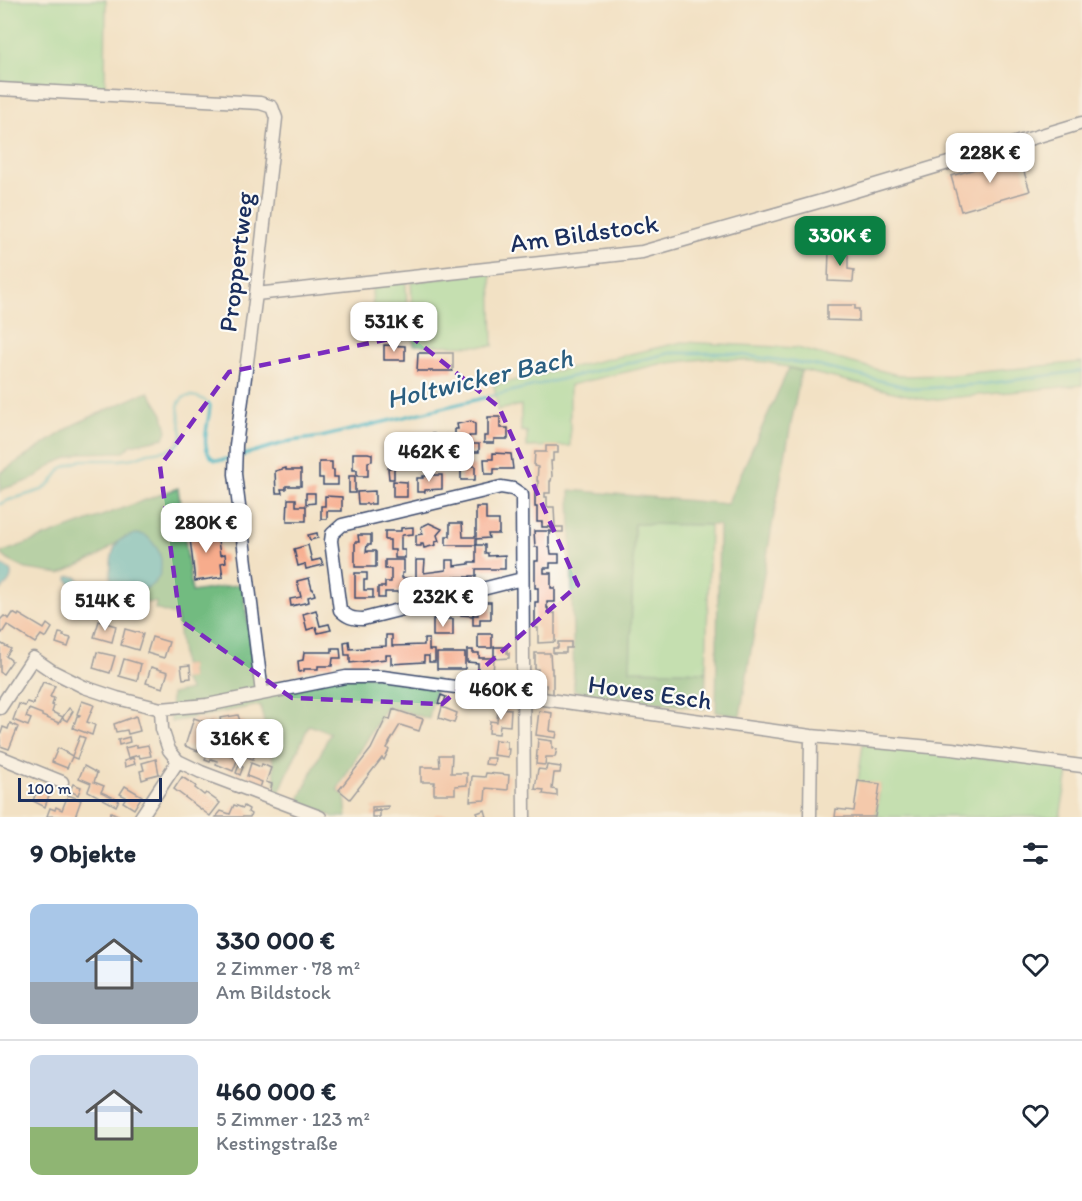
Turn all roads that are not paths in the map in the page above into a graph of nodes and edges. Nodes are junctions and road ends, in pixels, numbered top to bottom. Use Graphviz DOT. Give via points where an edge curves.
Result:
graph roads {
  1 [pos="0,89"];
  2 [pos="1082,123"];
  3 [pos="256,294"];
  4 [pos="522,579"];
  5 [pos="262,693"];
  6 [pos="523,697"];
  7 [pos="0,708"];
  8 [pos="161,709"];
  9 [pos="811,736"];
  10 [pos="0,758"];
  11 [pos="178,761"];
  12 [pos="1082,766"];
  13 [pos="62,782"];
  14 [pos="315,816"];
  15 [pos="141,817"];
  16 [pos="524,817"];
  17 [pos="810,817"];
  1 -- 3 [label="street, Proppertweg" via="260,103 272,107 276,118"];
  2 -- 3 [label="street, Am Bildstock" via="642,252"];
  3 -- 5 [label="street, Proppertweg" via="235,474"];
  4 -- 4 [label="street" via="352,619 340,609 332,534 342,525 501,487 513,489 522,495"];
  4 -- 6 [label="street"];
  5 -- 6 [label="street, Hoves Esch" via="346,677 383,677"];
  5 -- 8 [label="street, Hoves Esch" via="207,705"];
  6 -- 9 [label="street, Hoves Esch"];
  6 -- 16 [label="street"];
  7 -- 8 [label="street, Hoves Esch" via="33,658 84,687"];
  8 -- 11 [label="street" via="162,729 169,750"];
  9 -- 12 [label="street, Hoves Esch"];
  9 -- 17 [label="street"];
  10 -- 13 [label="street"];
  11 -- 14 [label="street"];
  11 -- 15 [label="street"];
}
